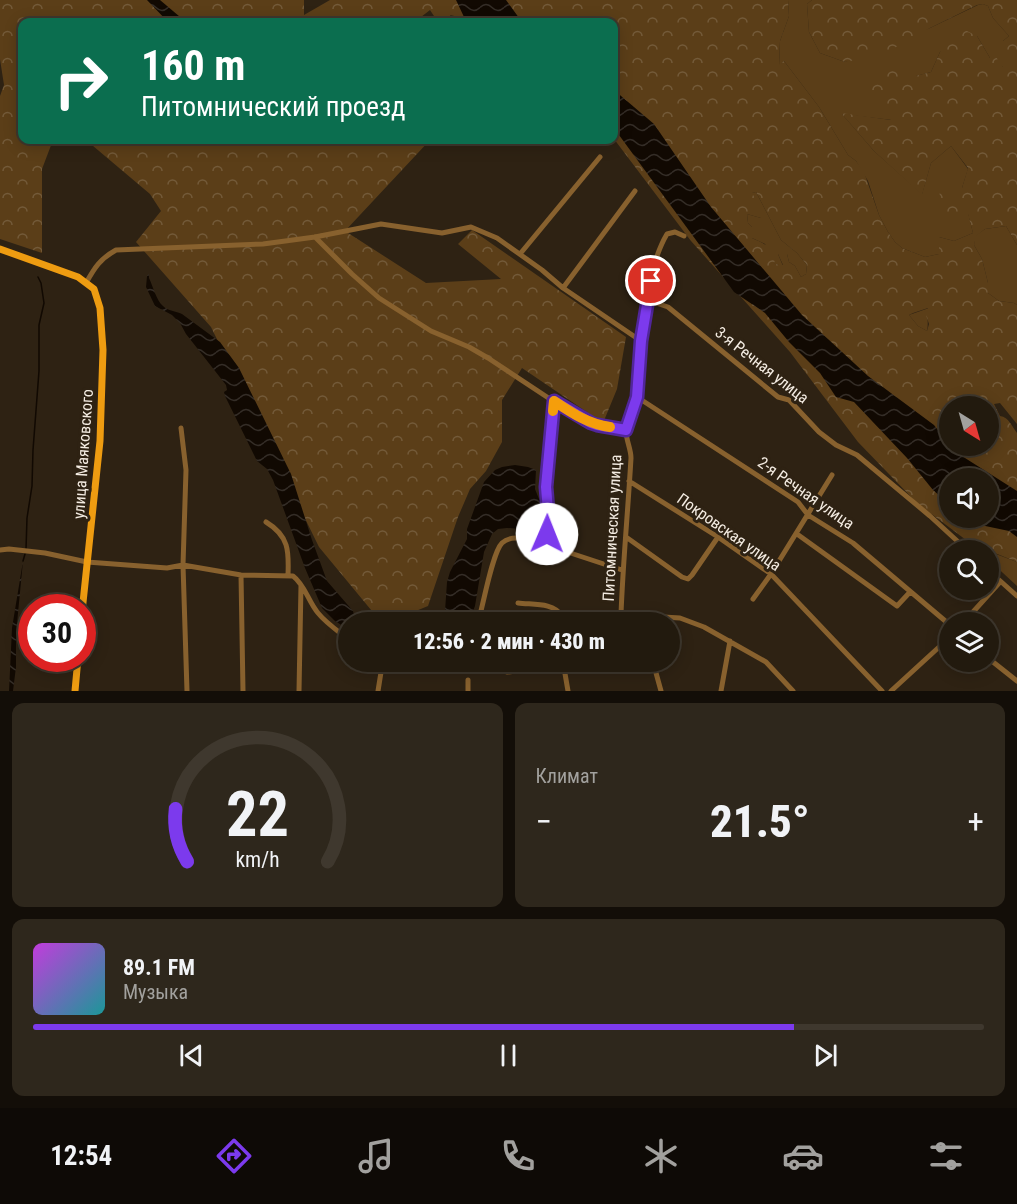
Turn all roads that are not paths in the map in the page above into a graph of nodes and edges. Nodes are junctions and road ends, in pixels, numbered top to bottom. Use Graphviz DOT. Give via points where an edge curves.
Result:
graph roads {
  1 [pos="600,157"];
  2 [pos="635,191"];
  3 [pos="684,236"];
  4 [pos="315,237"];
  5 [pos="0,249"];
  6 [pos="520,254"];
  7 [pos="86,283"];
  8 [pos="563,288"];
  9 [pos="647,300"];
  10 [pos="641,341"];
  11 [pos="637,397"];
  12 [pos="554,401"];
  13 [pos="181,428"];
  14 [pos="626,430"];
  15 [pos="832,475"];
  16 [pos="629,481"];
  17 [pos="808,514"];
  18 [pos="266,522"];
  19 [pos="796,534"];
  20 [pos="626,537"];
  21 [pos="718,537"];
  22 [pos="956,540"];
  23 [pos="544,545"];
  24 [pos="0,550"];
  25 [pos="87,562"];
  26 [pos="183,565"];
  27 [pos="622,570"];
  28 [pos="771,574"];
  29 [pos="241,575"];
  30 [pos="288,575"];
  31 [pos="1000,582"];
  32 [pos="301,584"];
  33 [pos="910,592"];
  34 [pos="84,594"];
  35 [pos="1017,596"];
  36 [pos="753,599"];
  37 [pos="518,603"];
  38 [pos="481,612"];
  39 [pos="559,612"];
  40 [pos="621,612"];
  41 [pos="973,612"];
  42 [pos="939,616"];
  43 [pos="680,618"];
  44 [pos="338,631"];
  45 [pos="730,641"];
  46 [pos="939,647"];
  47 [pos="999,667"];
  48 [pos="77,672"];
  49 [pos="381,672"];
  50 [pos="564,672"];
  51 [pos="656,672"];
  52 [pos="468,680"];
  53 [pos="1017,681"];
  54 [pos="75,691"];
  55 [pos="187,691"];
  56 [pos="243,691"];
  57 [pos="300,691"];
  58 [pos="378,691"];
  59 [pos="468,691"];
  60 [pos="568,691"];
  61 [pos="661,691"];
  62 [pos="721,691"];
  63 [pos="793,691"];
  64 [pos="882,691"];
  65 [pos="891,691"];
  1 -- 6 [label="street"];
  2 -- 8 [label="street"];
  3 -- 9 [label="street, Питомническая улица" via="667,234 661,244"];
  4 -- 6 [label="street" via="381,224 442,233 471,227"];
  4 -- 7 [label="street" via="263,244 116,250 97,264"];
  4 -- 12 [label="street" via="379,298 431,331 488,358"];
  5 -- 7 [label="main road"];
  6 -- 8 [label="street"];
  7 -- 25 [label="main road, улица Маяковского" via="98,297 103,350 100,441"];
  8 -- 10 [label="street"];
  9 -- 10 [label="street, Питомническая улица"];
  9 -- 22 [label="street, 3-я Речная улица" via="668,307 778,397 789,400 819,432 857,455"];
  10 -- 11 [label="street, Питомническая улица"];
  11 -- 14 [label="street, Питомническая улица"];
  11 -- 17 [label="street, 2-я Речная улица" via="798,502"];
  12 -- 14 [label="street" via="591,423"];
  12 -- 23 [label="street" via="546,487 549,522"];
  13 -- 26 [label="street" via="186,470"];
  14 -- 16 [label="street, Питомническая улица" via="631,454"];
  15 -- 17 [label="street"];
  16 -- 20 [label="street, Питомническая улица"];
  16 -- 21 [label="street, Покровская улица"];
  17 -- 19 [label="street"];
  17 -- 33 [label="street, 2-я Речная улица" via="853,543"];
  18 -- 30 [label="street" via="285,539"];
  19 -- 28 [label="street"];
  19 -- 33 [label="street" via="897,606"];
  20 -- 21 [label="street" via="688,579"];
  20 -- 27 [label="street, Питомническая улица"];
  21 -- 28 [label="street, Покровская улица"];
  23 -- 27 [label="street"];
  23 -- 38 [label="street" via="521,537 501,543"];
  24 -- 25 [label="street" via="45,553"];
  25 -- 26 [label="street" via="167,568"];
  25 -- 34 [label="main road, улица Маяковского"];
  26 -- 29 [label="street"];
  26 -- 55 [label="street"];
  27 -- 40 [label="street, Питомническая улица"];
  28 -- 36 [label="street"];
  28 -- 64 [label="street, Покровская улица"];
  29 -- 30 [label="street"];
  29 -- 56 [label="street"];
  30 -- 32 [label="street"];
  31 -- 35 [label="street"];
  31 -- 41 [label="street"];
  32 -- 44 [label="street" via="316,612"];
  32 -- 57 [label="street"];
  33 -- 42 [label="street, 2-я Речная улица"];
  37 -- 39 [label="street" via="552,606"];
  43 -- 45 [label="street"];
  45 -- 62 [label="street"];
  45 -- 63 [label="street" via="766,662"];
  46 -- 65 [label="street"];
  47 -- 53 [label="street"];
  48 -- 54 [label="main road"];
  49 -- 58 [label="street"];
  50 -- 60 [label="street"];
  51 -- 61 [label="street"];
  52 -- 59 [label="street"];
}
